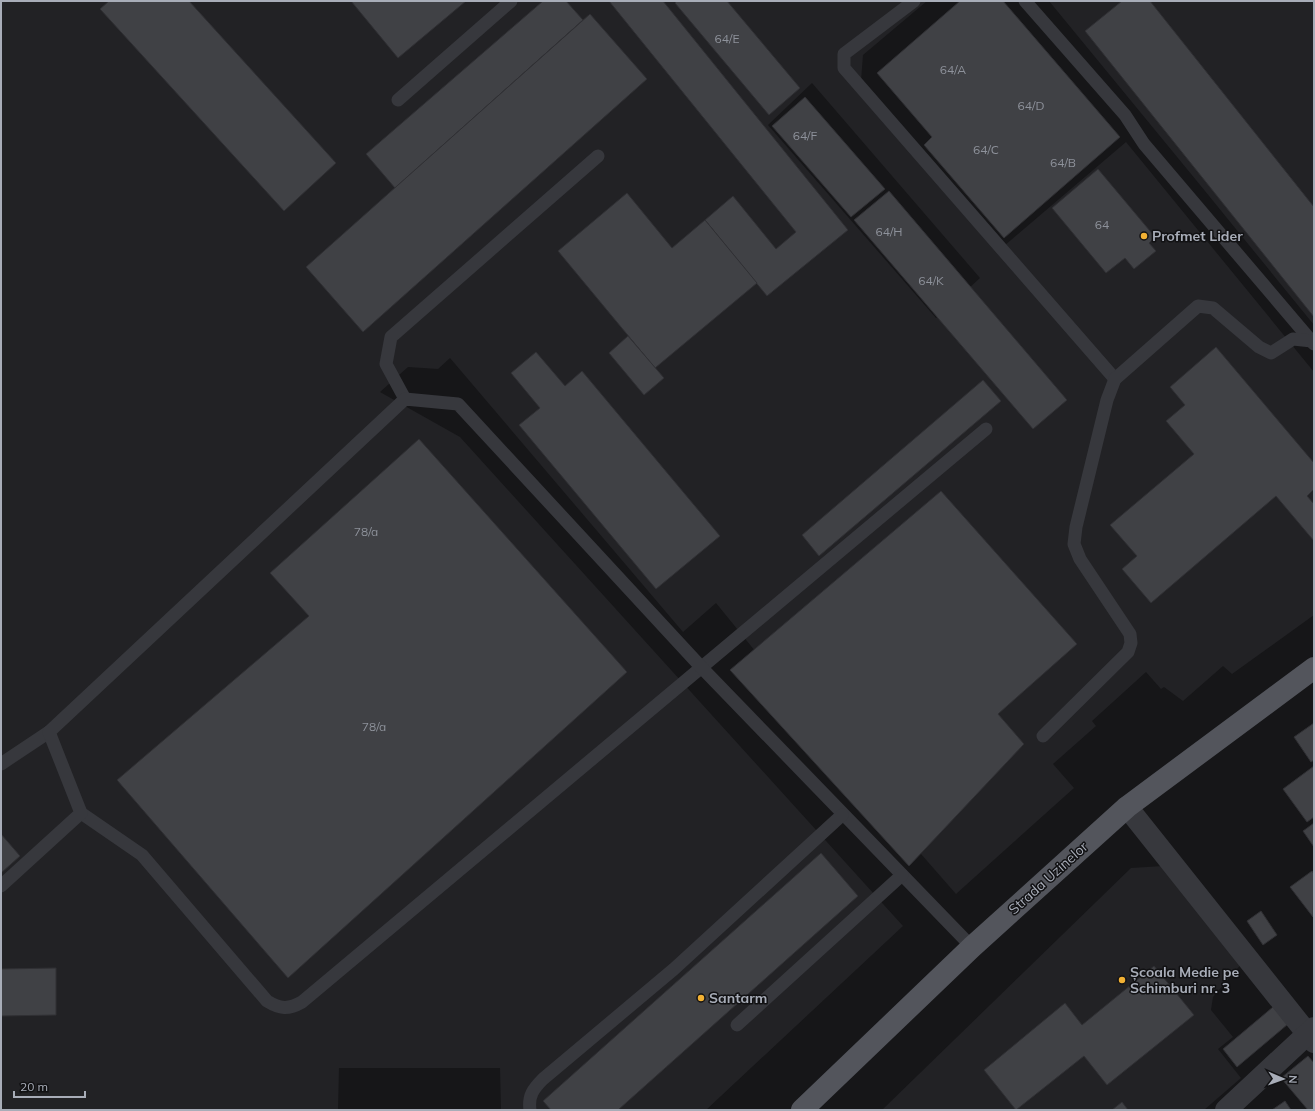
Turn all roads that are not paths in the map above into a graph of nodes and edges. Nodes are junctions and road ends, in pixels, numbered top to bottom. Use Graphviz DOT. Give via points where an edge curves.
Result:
graph roads {
  1 [pos="511,1"];
  2 [pos="914,1"];
  3 [pos="1025,1"];
  4 [pos="398,100"];
  5 [pos="598,156"];
  6 [pos="1313,343"];
  7 [pos="1115,379"];
  8 [pos="405,399"];
  9 [pos="986,429"];
  10 [pos="702,668"];
  11 [pos="1314,668"];
  12 [pos="49,732"];
  13 [pos="1042,736"];
  14 [pos="1,764"];
  15 [pos="1127,807"];
  16 [pos="81,813"];
  17 [pos="842,815"];
  18 [pos="902,875"];
  19 [pos="1,886"];
  20 [pos="972,948"];
  21 [pos="737,1025"];
  22 [pos="1312,1034"];
  23 [pos="530,1110"];
  24 [pos="802,1110"];
  25 [pos="1226,1110"];
  1 -- 4 [label="lane"];
  2 -- 7 [label="lane" via="844,54 844,68"];
  3 -- 6 [label="lane" via="1125,115 1144,144"];
  5 -- 8 [label="lane" via="391,337 386,364"];
  6 -- 7 [label="lane" via="1294,340 1271,353 1259,347 1213,308 1198,306"];
  7 -- 13 [label="lane" via="1107,400 1074,544 1080,558 1130,634 1132,643 1128,652"];
  8 -- 10 [label="lane" via="458,404"];
  8 -- 12 [label="lane"];
  9 -- 10 [label="lane"];
  10 -- 16 [label="lane" via="302,1002 291,1008 278,1008 267,1001 142,855"];
  10 -- 17 [label="lane"];
  11 -- 15 [label="main road, Strada Uzinelor"];
  12 -- 14 [label="lane"];
  12 -- 16 [label="lane"];
  15 -- 20 [label="main road, Strada Uzinelor"];
  15 -- 22 [label="street"];
  16 -- 19 [label="lane"];
  17 -- 18 [label="lane"];
  17 -- 23 [label="lane" via="674,969 542,1079 529,1098"];
  18 -- 20 [label="lane"];
  18 -- 21 [label="lane"];
  20 -- 24 [label="main road, Strada Uzinelor"];
  22 -- 25 [label="street"];
}
